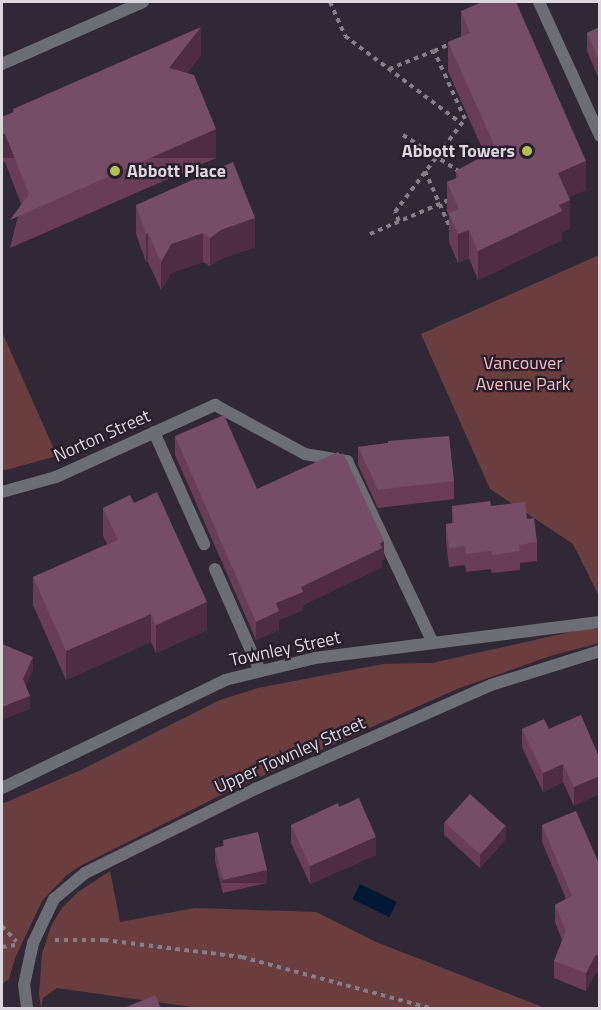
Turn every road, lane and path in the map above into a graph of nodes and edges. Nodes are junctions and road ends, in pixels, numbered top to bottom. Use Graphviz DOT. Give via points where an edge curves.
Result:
graph roads {
  1 [pos="143,2"];
  2 [pos="330,2"];
  3 [pos="539,2"];
  4 [pos="461,39"];
  5 [pos="434,51"];
  6 [pos="2,64"];
  7 [pos="389,69"];
  8 [pos="461,123"];
  9 [pos="403,135"];
  10 [pos="600,136"];
  11 [pos="438,154"];
  12 [pos="425,171"];
  13 [pos="463,173"];
  14 [pos="459,195"];
  15 [pos="440,204"];
  16 [pos="399,222"];
  17 [pos="370,234"];
  18 [pos="455,239"];
  19 [pos="154,432"];
  20 [pos="2,492"];
  21 [pos="204,544"];
  22 [pos="215,569"];
  23 [pos="600,622"];
  24 [pos="433,643"];
  25 [pos="600,651"];
  26 [pos="260,671"];
  27 [pos="2,788"];
  28 [pos="2,926"];
  29 [pos="39,942"];
  30 [pos="20,944"];
  31 [pos="27,1008"];
  32 [pos="430,1008"];
  1 -- 6 [label="street"];
  2 -- 7 [label="path" via="345,36"];
  3 -- 10 [label="street"];
  4 -- 5 [label="path"];
  5 -- 7 [label="path"];
  5 -- 8 [label="path" via="465,119"];
  7 -- 8 [label="path"];
  8 -- 11 [label="path"];
  9 -- 11 [label="path"];
  11 -- 12 [label="path"];
  11 -- 13 [label="path"];
  12 -- 15 [label="path"];
  12 -- 16 [label="path" via="395,212"];
  14 -- 15 [label="path"];
  15 -- 16 [label="path"];
  15 -- 18 [label="path"];
  16 -- 17 [label="path"];
  19 -- 20 [label="street, Norton Street" via="56,477"];
  19 -- 21 [label="street"];
  19 -- 24 [label="street, Norton Street" via="215,405 305,454 347,461"];
  22 -- 26 [label="street"];
  23 -- 24 [label="street, Townley Street"];
  24 -- 26 [label="street, Townley Street" via="315,658"];
  25 -- 29 [label="street, Upper Townley Street" via="491,685 255,789 85,873 54,899"];
  26 -- 27 [label="street, Townley Street" via="225,680"];
  28 -- 30 [label="path"];
  29 -- 31 [label="street, Upper Townley Street" via="24,984"];
  29 -- 32 [label="path" via="104,940 242,957"];
}
